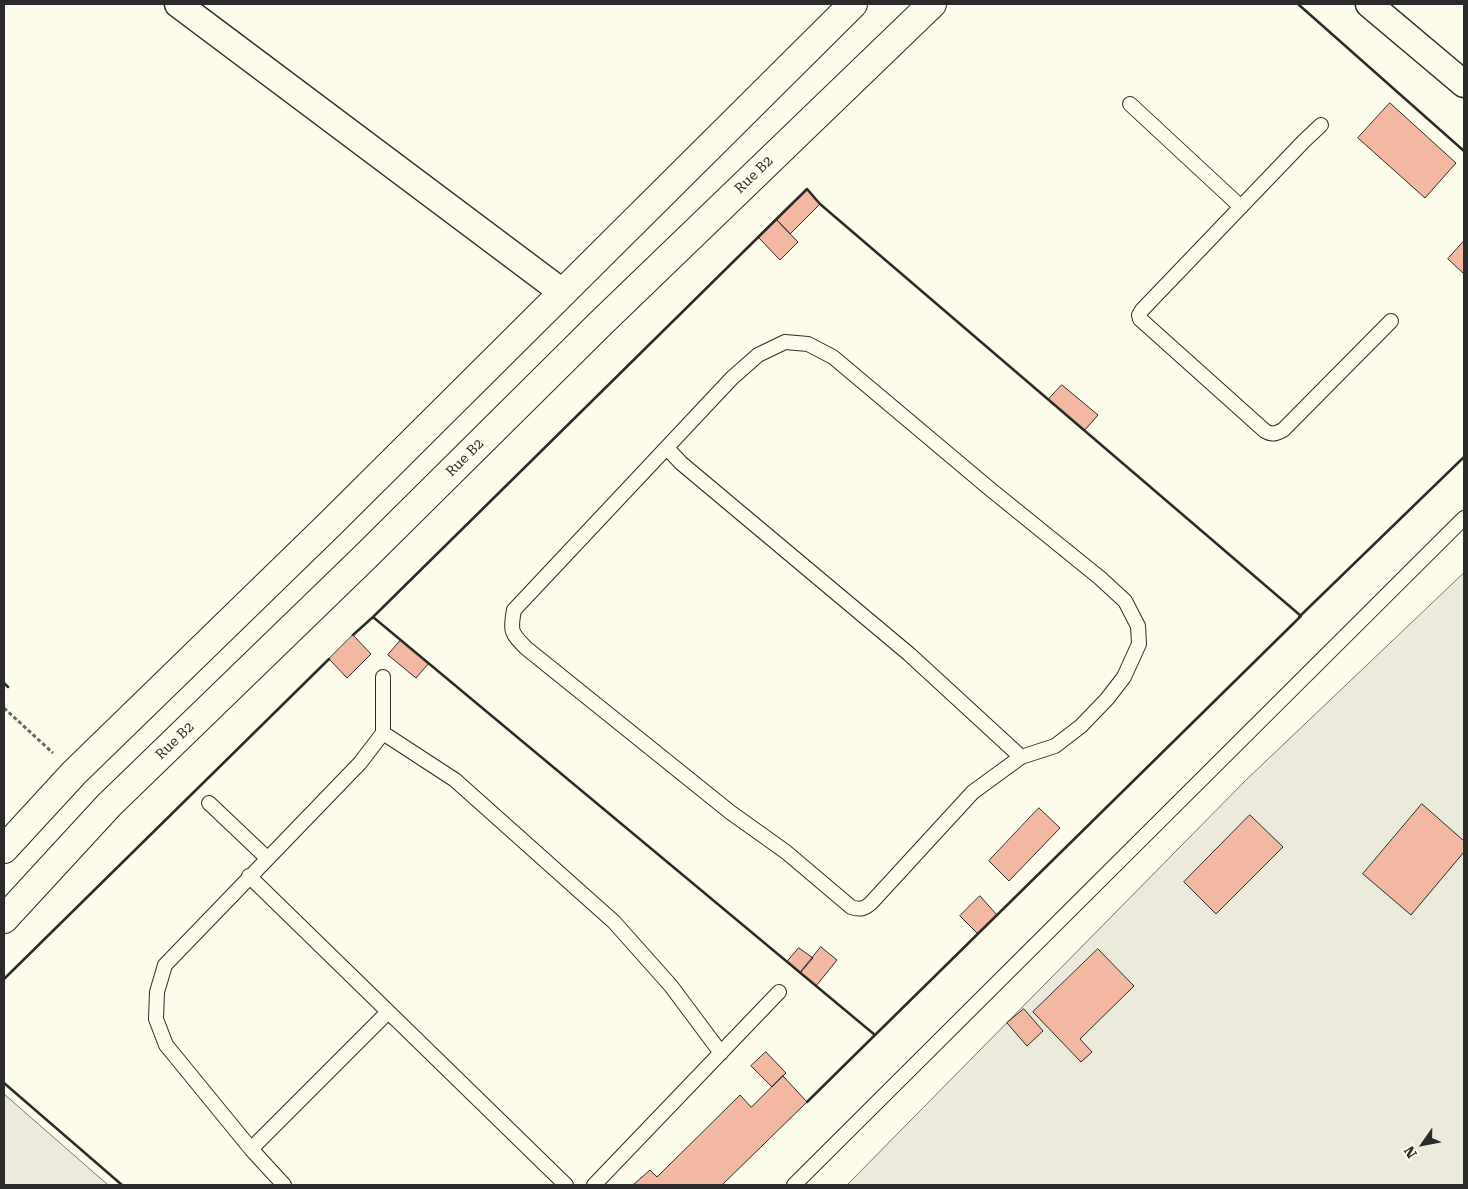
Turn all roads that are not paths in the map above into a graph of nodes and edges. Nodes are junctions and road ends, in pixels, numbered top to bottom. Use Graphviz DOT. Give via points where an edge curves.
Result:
graph roads {
  1 [pos="178,4"];
  2 [pos="853,4"];
  3 [pos="932,4"];
  4 [pos="1369,4"];
  5 [pos="1464,84"];
  6 [pos="1130,104"];
  7 [pos="1321,125"];
  8 [pos="1242,207"];
  9 [pos="562,292"];
  10 [pos="1391,321"];
  11 [pos="668,448"];
  12 [pos="1464,518"];
  13 [pos="382,677"];
  14 [pos="383,733"];
  15 [pos="1021,757"];
  16 [pos="209,804"];
  17 [pos="4,849"];
  18 [pos="267,858"];
  19 [pos="249,876"];
  20 [pos="4,919"];
  21 [pos="779,992"];
  22 [pos="388,1012"];
  23 [pos="721,1052"];
  24 [pos="251,1149"];
  25 [pos="284,1185"];
  26 [pos="566,1185"];
  27 [pos="594,1185"];
  28 [pos="794,1185"];
  1 -- 9 [label="street"];
  2 -- 9 [label="main road"];
  3 -- 20 [label="main road, Rue B2" via="109,805"];
  4 -- 5 [label="street"];
  6 -- 8 [label="lane"];
  7 -- 8 [label="lane"];
  8 -- 10 [label="lane" via="1139,315 1143,323 1265,431 1276,434 1282,430"];
  9 -- 17 [label="main road" via="337,517 74,772"];
  11 -- 15 [label="lane" via="909,654"];
  11 -- 15 [label="lane" via="732,378 758,355 785,342 808,344 833,356 1100,578 1125,601 1138,626 1139,644 1124,677 1081,726 1055,746"];
  11 -- 15 [label="lane" via="514,610 511,627 526,648 858,910 871,903 974,792"];
  12 -- 28 [label="lane"];
  13 -- 14 [label="lane"];
  14 -- 18 [label="lane" via="360,763"];
  14 -- 23 [label="lane" via="455,780 614,922 671,986"];
  16 -- 18 [label="lane"];
  18 -- 19 [label="lane"];
  19 -- 22 [label="lane"];
  19 -- 24 [label="lane" via="165,965 157,992 156,1019 166,1045"];
  21 -- 23 [label="lane"];
  22 -- 24 [label="lane"];
  22 -- 26 [label="lane"];
  23 -- 27 [label="lane"];
  24 -- 25 [label="lane"];
}
